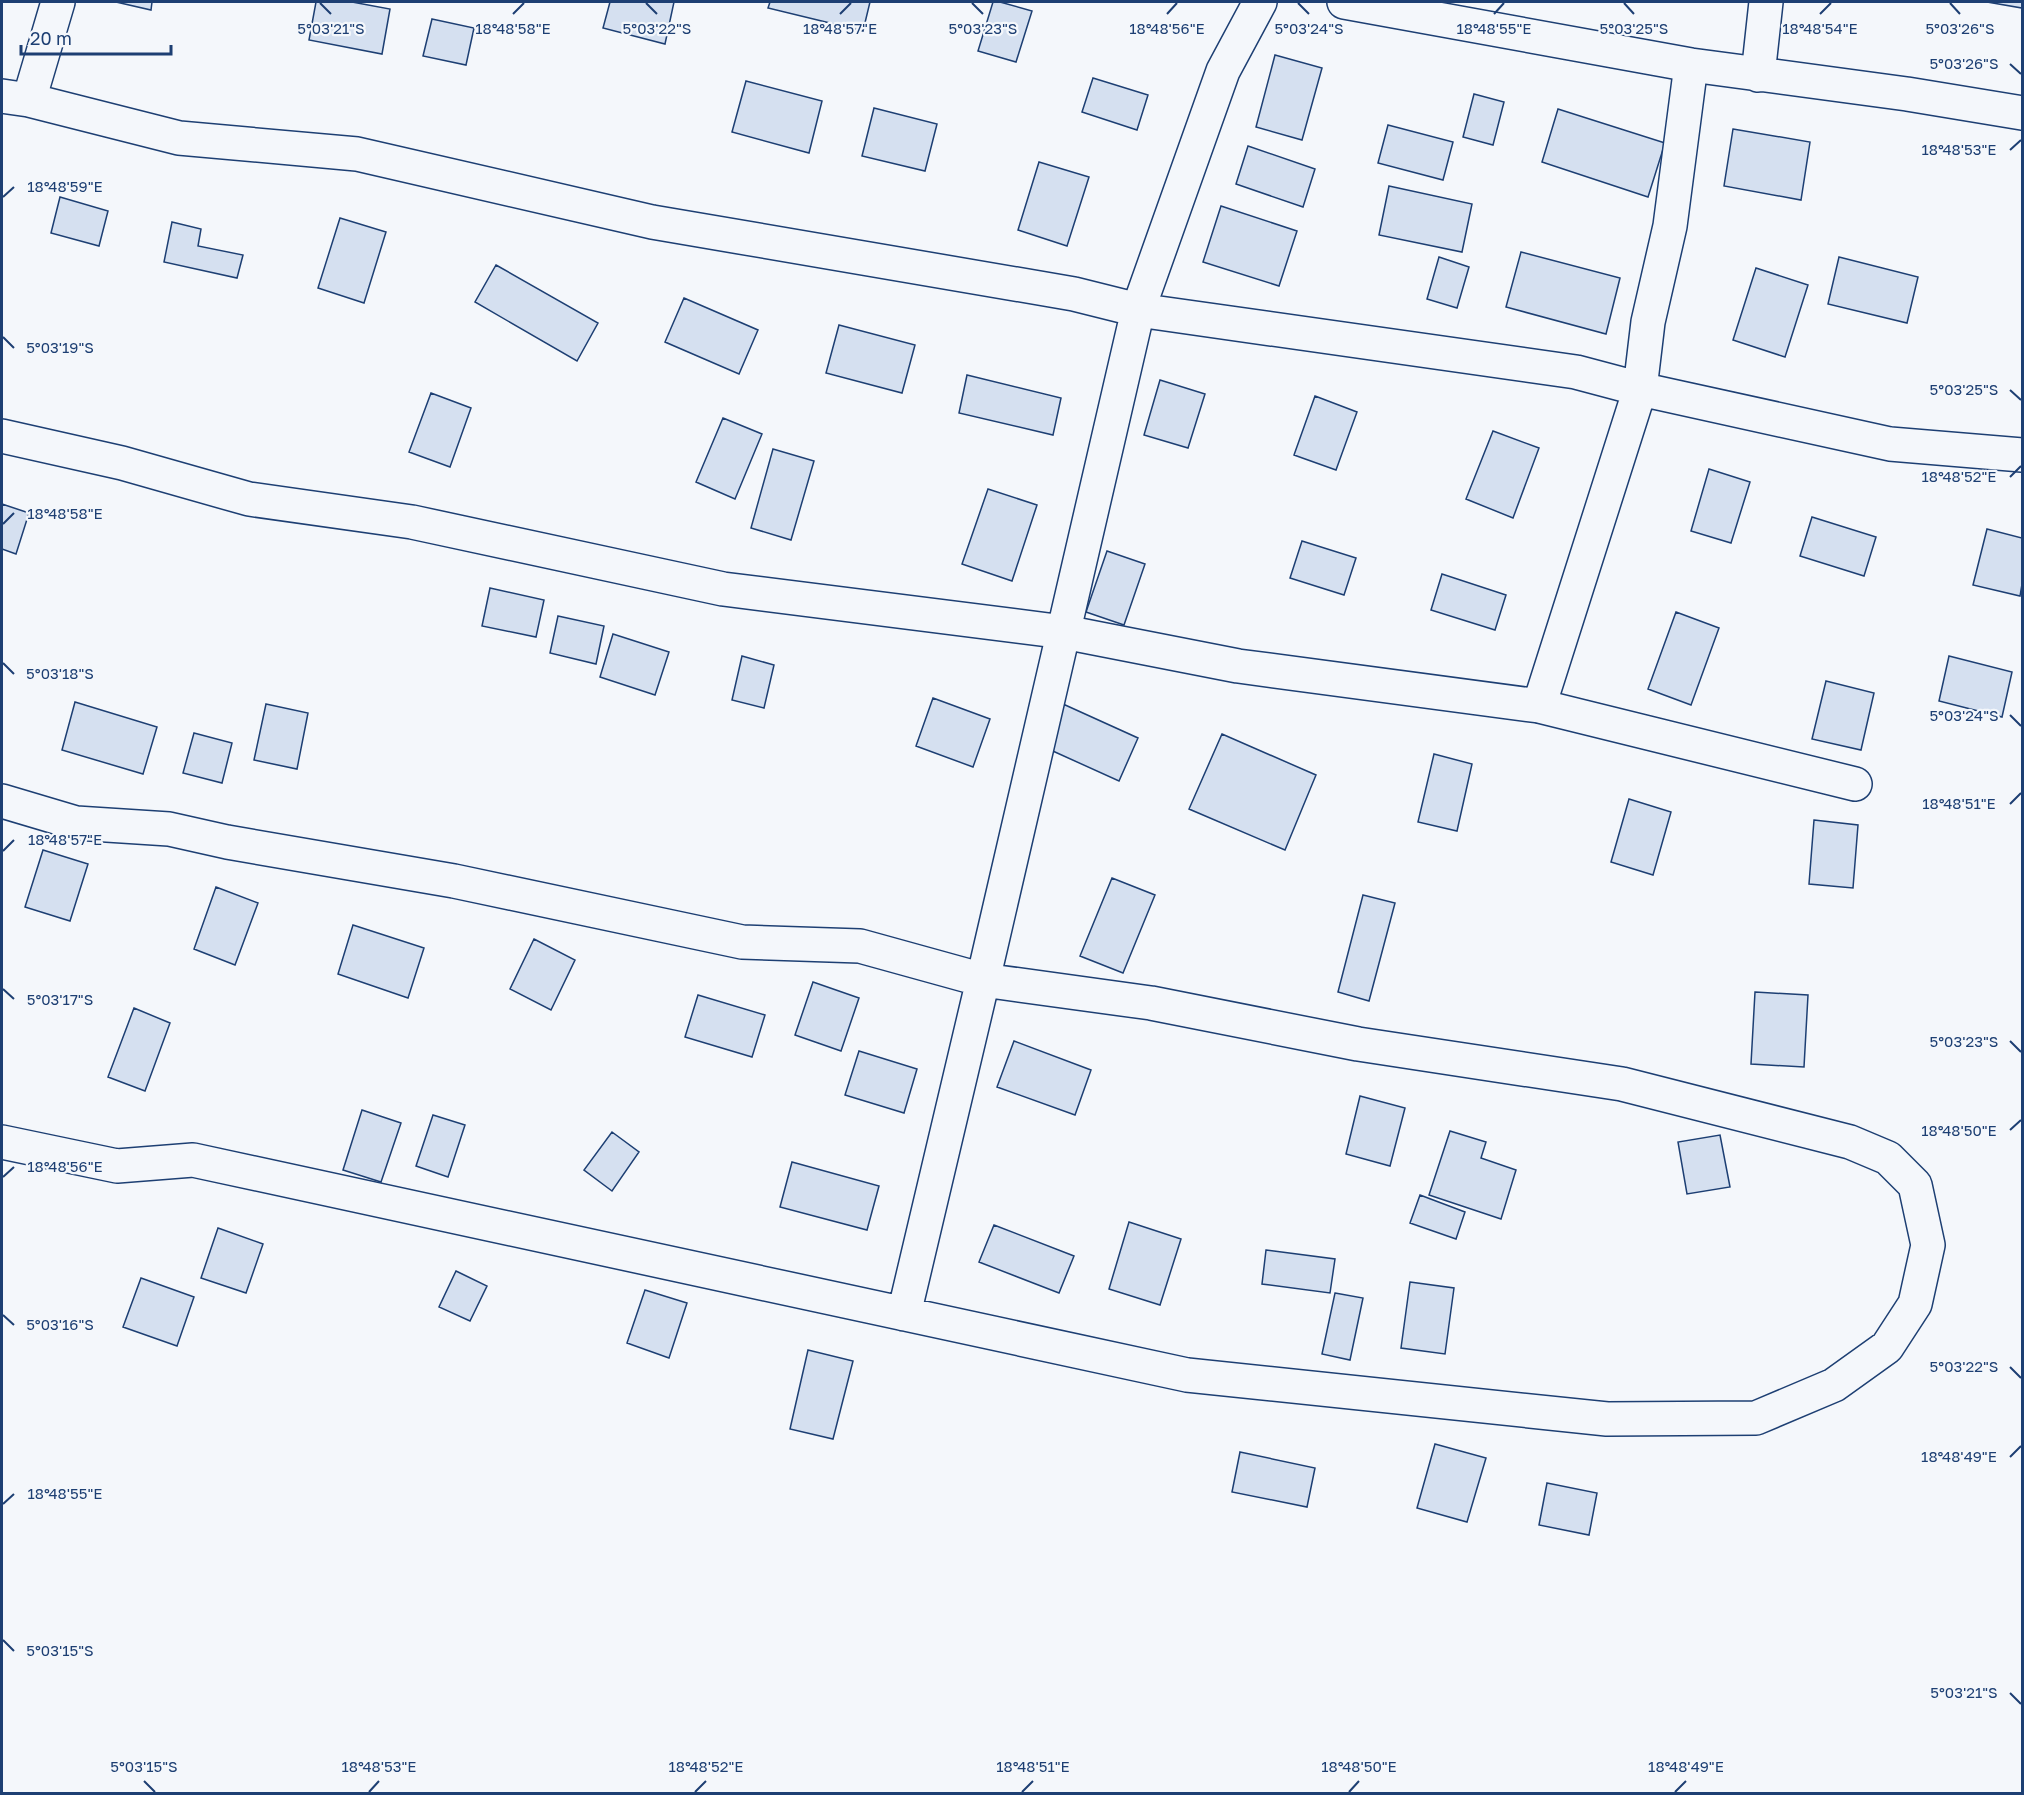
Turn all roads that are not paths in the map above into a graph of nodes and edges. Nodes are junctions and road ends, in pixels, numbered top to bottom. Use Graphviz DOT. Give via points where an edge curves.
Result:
graph roads {
  1 [pos="58,2"];
  2 [pos="1260,2"];
  3 [pos="1344,2"];
  4 [pos="1766,2"];
  5 [pos="1691,65"];
  6 [pos="1758,75"];
  7 [pos="15,98"];
  8 [pos="2022,113"];
  9 [pos="1138,310"];
  10 [pos="1640,389"];
  11 [pos="2,436"];
  12 [pos="2022,455"];
  13 [pos="1064,632"];
  14 [pos="1539,706"];
  15 [pos="1855,784"];
  16 [pos="2,801"];
  17 [pos="983,980"];
  18 [pos="2,1142"];
  19 [pos="904,1314"];
  1 -- 7 [label="street"];
  2 -- 9 [label="street" via="1223,71"];
  3 -- 5 [label="street"];
  4 -- 6 [label="street"];
  5 -- 6 [label="street"];
  5 -- 10 [label="street" via="1670,226 1648,322"];
  6 -- 8 [label="street"];
  7 -- 9 [label="street" via="179,138 357,154 652,222 1074,294"];
  9 -- 10 [label="street" via="1576,372"];
  9 -- 13 [label="street"];
  10 -- 12 [label="street" via="1890,444"];
  10 -- 14 [label="street"];
  11 -- 13 [label="street" via="122,463 249,499 412,522 723,589"];
  13 -- 14 [label="street" via="1238,666"];
  13 -- 17 [label="street"];
  14 -- 15 [label="street"];
  16 -- 17 [label="street" via="76,823 169,829 454,881 742,942 860,946"];
  17 -- 19 [label="street"];
  17 -- 19 [label="street" via="1151,1003 1358,1044 1622,1084 1850,1142 1888,1158 1915,1185 1928,1245 1916,1304 1887,1347 1834,1385 1756,1418 1607,1419 1187,1375"];
  18 -- 19 [label="street" via="117,1166 193,1160"];
}
